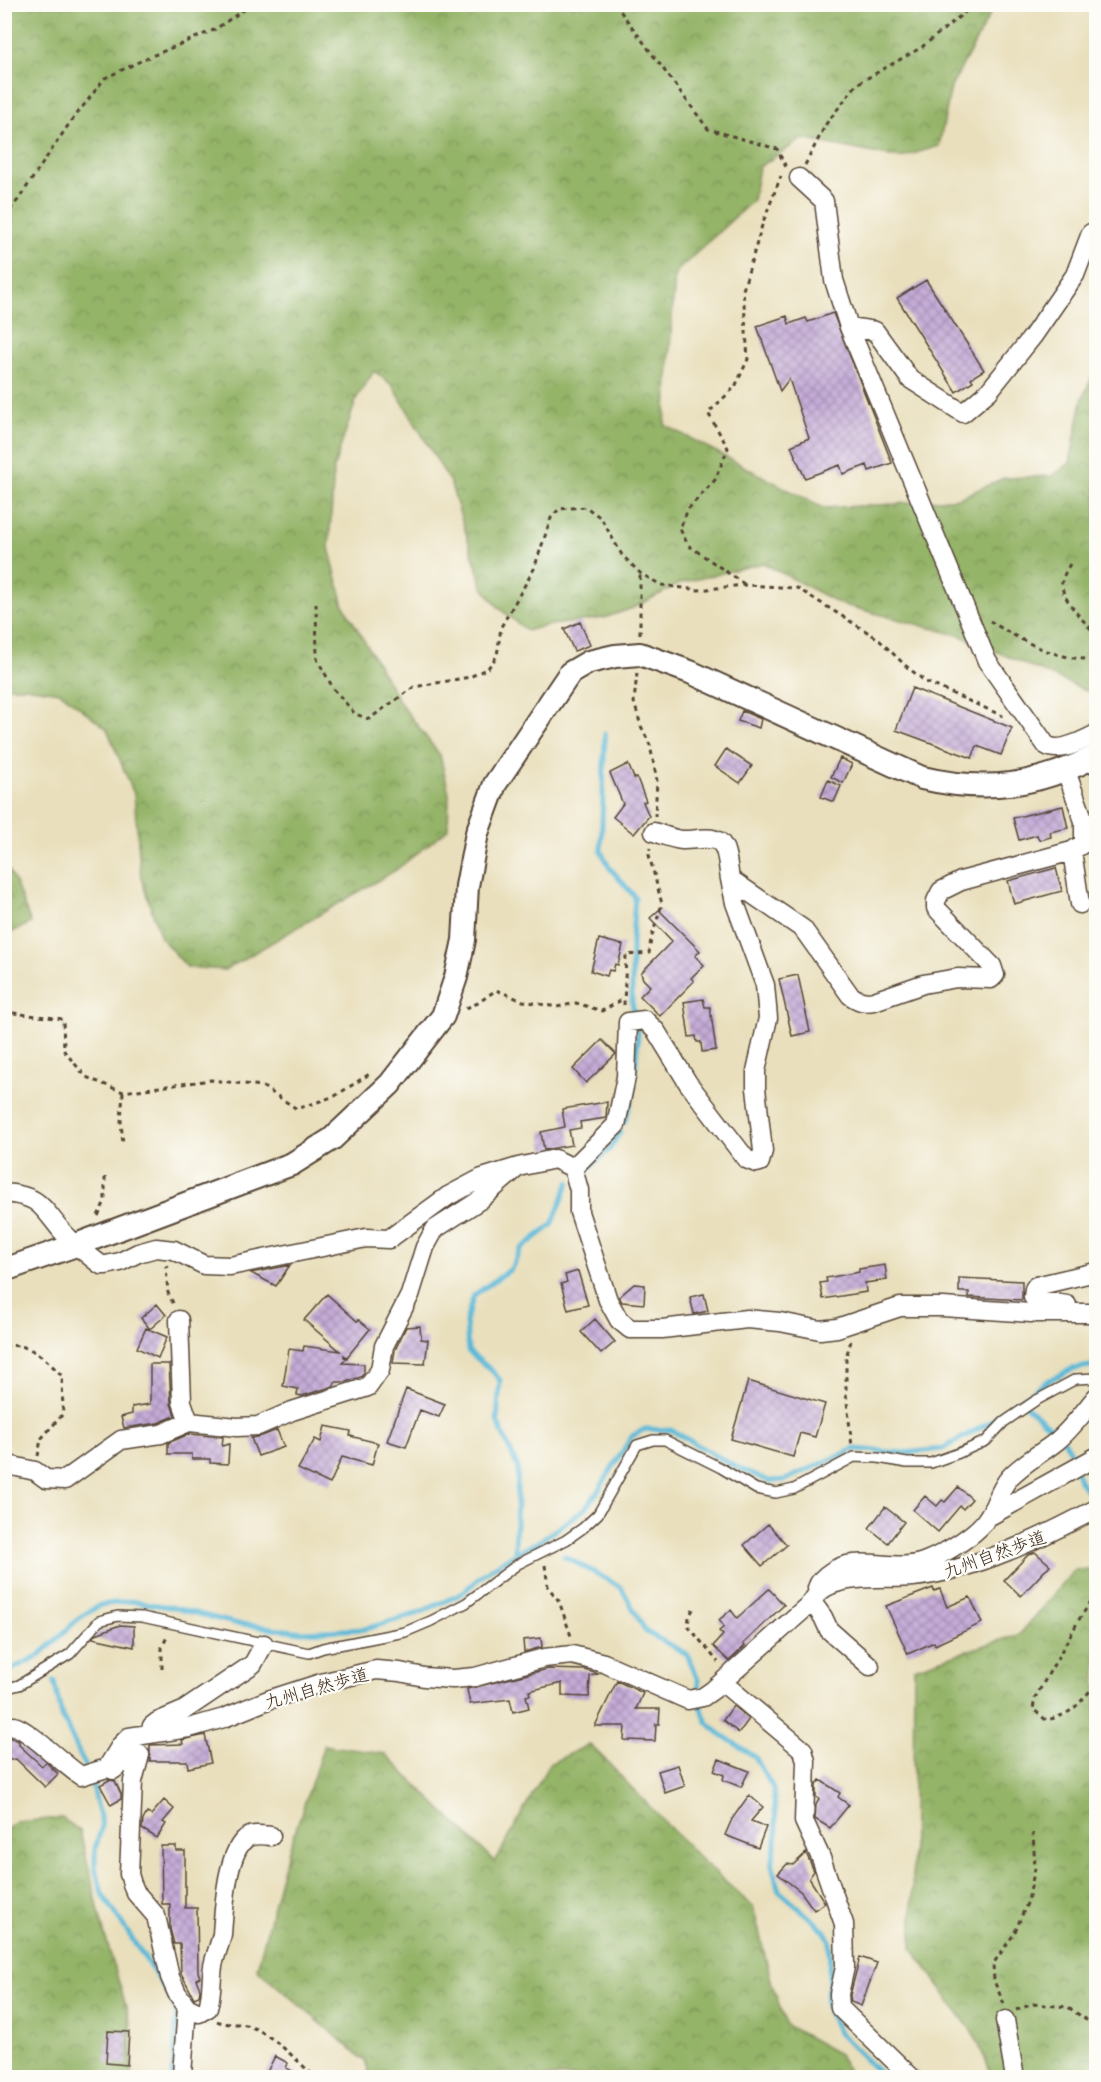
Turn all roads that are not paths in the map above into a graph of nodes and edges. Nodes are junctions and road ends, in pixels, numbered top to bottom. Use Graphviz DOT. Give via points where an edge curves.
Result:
graph roads {
  1 [pos="792,172"];
  2 [pos="1091,233"];
  3 [pos="849,327"];
  4 [pos="1096,734"];
  5 [pos="1096,756"];
  6 [pos="1066,771"];
  7 [pos="654,832"];
  8 [pos="1072,851"];
  9 [pos="730,879"];
  10 [pos="1080,903"];
  11 [pos="518,1167"];
  12 [pos="573,1168"];
  13 [pos="4,1193"];
  14 [pos="76,1245"];
  15 [pos="4,1270"];
  16 [pos="1096,1272"];
  17 [pos="1096,1311"];
  18 [pos="180,1320"];
  19 [pos="1096,1378"];
  20 [pos="1096,1397"];
  21 [pos="189,1422"];
  22 [pos="1091,1460"];
  23 [pos="4,1464"];
  24 [pos="1096,1509"];
  25 [pos="988,1517"];
  26 [pos="814,1597"];
  27 [pos="264,1644"];
  28 [pos="870,1666"];
  29 [pos="721,1682"];
  30 [pos="4,1689"];
  31 [pos="4,1727"];
  32 [pos="149,1733"];
  33 [pos="95,1772"];
  34 [pos="271,1836"];
  35 [pos="193,2010"];
  36 [pos="1005,2014"];
  37 [pos="184,2078"];
  38 [pos="912,2078"];
  39 [pos="1015,2078"];
  1 -- 3 [label="street" via="824,201 834,280"];
  2 -- 3 [label="street" via="1075,276 1033,336 989,391 963,413 910,379 875,330"];
  3 -- 4 [label="street" via="987,660 1046,745 1059,748"];
  5 -- 6 [label="street"];
  6 -- 8 [label="street" via="1084,821 1084,843"];
  6 -- 14 [label="street" via="1008,786 946,784 922,778 690,672 640,654 589,662 570,673 495,784 477,833 467,886 464,940 443,1016 390,1084 332,1139 292,1164"];
  7 -- 9 [label="street" via="673,839 720,842"];
  8 -- 9 [label="street" via="974,877 938,895 936,908 992,966 992,979 957,978 923,984 867,1003 850,995 803,929"];
  8 -- 10 [label="street"];
  9 -- 12 [label="street" via="765,985 768,1018 756,1071 763,1151 760,1162 746,1159 740,1152 688,1083 656,1031 634,1021 616,1125"];
  11 -- 12 [label="street" via="555,1159"];
  11 -- 14 [label="street" via="482,1178 448,1196 389,1239 366,1238 230,1266 204,1265 174,1250 156,1248 106,1266"];
  11 -- 21 [label="street" via="480,1200 435,1229 410,1295 384,1346 380,1370 368,1387 258,1426"];
  12 -- 17 [label="street" via="579,1212 608,1300 619,1320 630,1329 747,1319 820,1330 900,1308 1030,1313"];
  13 -- 14 [label="street" via="30,1198 45,1208"];
  14 -- 15 [label="street"];
  16 -- 17 [label="street" via="1036,1286 1033,1292 1036,1300"];
  18 -- 21 [label="street" via="182,1402"];
  19 -- 27 [label="lane" via="1076,1379 1017,1413 986,1441 931,1462 854,1457 794,1489 776,1493 756,1489 665,1440 637,1445 598,1514 584,1528 504,1572 466,1603 405,1632 309,1653"];
  20 -- 25 [label="street" via="1063,1435 1011,1476 999,1491"];
  21 -- 23 [label="street" via="161,1434 121,1440 65,1480 46,1479 35,1471"];
  22 -- 25 [label="street"];
  24 -- 26 [label="street, 九州自然歩道" via="1054,1531 948,1571 846,1580"];
  25 -- 26 [label="street" via="962,1541 924,1562 853,1564 833,1571 819,1582"];
  26 -- 28 [label="street" via="829,1630"];
  26 -- 29 [label="street, 九州自然歩道"];
  27 -- 30 [label="lane" via="175,1623 117,1616 99,1621 70,1654 19,1685"];
  27 -- 32 [label="street" via="253,1664 183,1711 157,1722"];
  29 -- 32 [label="street, 九州自然歩道" via="703,1697 688,1700 604,1663 572,1655 453,1679 376,1670 321,1683 189,1728"];
  29 -- 38 [label="street" via="803,1750 804,1821 844,1923 845,1967 840,2008"];
  31 -- 33 [label="street" via="15,1726 66,1766"];
  32 -- 33 [label="street, 九州自然歩道" via="129,1737"];
  33 -- 35 [label="street" via="113,1770 132,1755 140,1755 133,1781 129,1874 143,1903 156,1916 177,1994"];
  34 -- 35 [label="street" via="251,1835 235,1852 224,1900 222,1936 213,1966 211,1997 208,2007"];
  35 -- 37 [label="street" via="183,2053"];
  36 -- 39 [label="street"];
}
